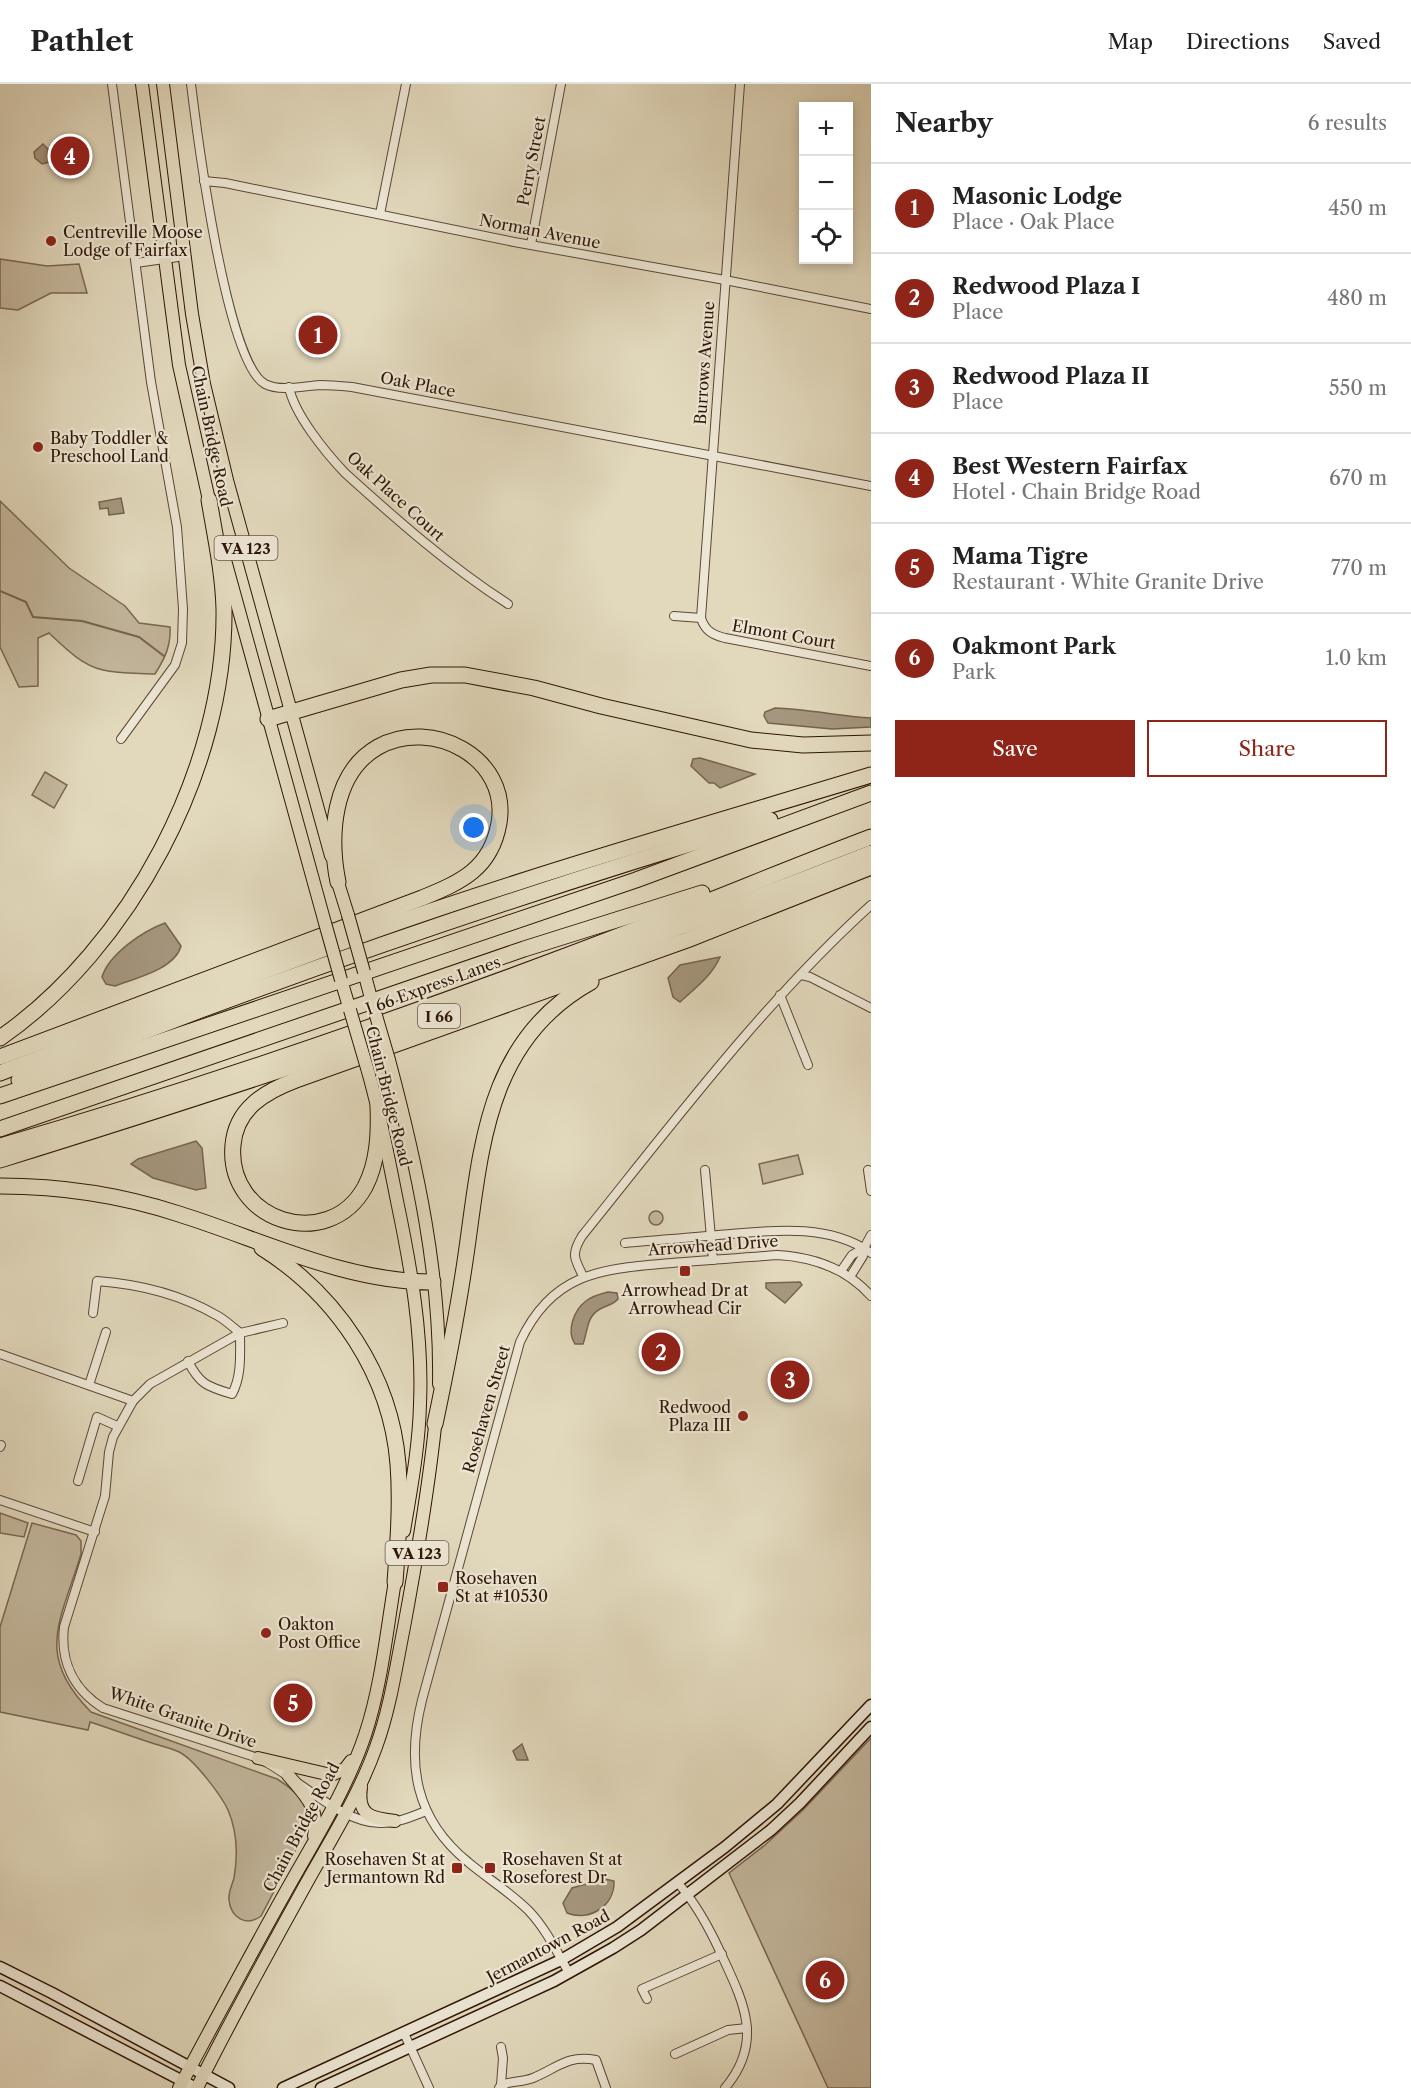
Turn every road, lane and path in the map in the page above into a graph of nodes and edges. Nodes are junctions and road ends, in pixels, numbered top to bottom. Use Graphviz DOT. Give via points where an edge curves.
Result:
graph roads {
  1 [pos="112,84"];
  2 [pos="142,84"];
  3 [pos="163,84"];
  4 [pos="191,84"];
  5 [pos="406,84"];
  6 [pos="561,84"];
  7 [pos="740,84"];
  8 [pos="204,181"];
  9 [pos="380,214"];
  10 [pos="531,244"];
  11 [pos="185,256"];
  12 [pos="165,259"];
  13 [pos="136,263"];
  14 [pos="725,280"];
  15 [pos="871,309"];
  16 [pos="289,387"];
  17 [pos="712,456"];
  18 [pos="871,486"];
  19 [pos="209,500"];
  20 [pos="508,604"];
  21 [pos="674,616"];
  22 [pos="701,618"];
  23 [pos="871,666"];
  24 [pos="290,712"];
  25 [pos="267,719"];
  26 [pos="121,739"];
  27 [pos="871,743"];
  28 [pos="871,775"];
  29 [pos="871,792"];
  30 [pos="871,837"];
  31 [pos="871,853"];
  32 [pos="795,866"];
  33 [pos="871,867"];
  34 [pos="338,882"];
  35 [pos="871,905"];
  36 [pos="687,940"];
  37 [pos="364,972"];
  38 [pos="801,975"];
  39 [pos="335,982"];
  40 [pos="780,995"];
  41 [pos="372,1002"];
  42 [pos="871,1008"];
  43 [pos="343,1012"];
  44 [pos="0,1038"];
  45 [pos="0,1057"];
  46 [pos="808,1065"];
  47 [pos="0,1073"];
  48 [pos="0,1088"];
  49 [pos="0,1096"];
  50 [pos="378,1106"];
  51 [pos="0,1129"];
  52 [pos="0,1146"];
  53 [pos="0,1160"];
  54 [pos="705,1170"];
  55 [pos="868,1170"];
  56 [pos="0,1186"];
  57 [pos="871,1191"];
  58 [pos="236,1233"];
  59 [pos="871,1235"];
  60 [pos="711,1236"];
  61 [pos="625,1243"];
  62 [pos="867,1251"];
  63 [pos="713,1260"];
  64 [pos="841,1271"];
  65 [pos="583,1276"];
  66 [pos="850,1277"];
  67 [pos="413,1282"];
  68 [pos="433,1282"];
  69 [pos="871,1296"];
  70 [pos="93,1313"];
  71 [pos="283,1323"];
  72 [pos="106,1332"];
  73 [pos="240,1333"];
  74 [pos="0,1354"];
  75 [pos="188,1361"];
  76 [pos="89,1385"];
  77 [pos="133,1401"];
  78 [pos="435,1424"];
  79 [pos="117,1426"];
  80 [pos="78,1481"];
  81 [pos="0,1500"];
  82 [pos="95,1532"];
  83 [pos="395,1582"];
  84 [pos="871,1705"];
  85 [pos="871,1727"];
  86 [pos="361,1744"];
  87 [pos="258,1758"];
  88 [pos="288,1775"];
  89 [pos="362,1782"];
  90 [pos="334,1807"];
  91 [pos="426,1810"];
  92 [pos="345,1814"];
  93 [pos="395,1821"];
  94 [pos="313,1843"];
  95 [pos="678,1883"];
  96 [pos="688,1894"];
  97 [pos="722,1954"];
  98 [pos="561,1960"];
  99 [pos="0,1967"];
  100 [pos="569,1973"];
  101 [pos="0,1986"];
  102 [pos="647,1999"];
  103 [pos="747,2028"];
  104 [pos="404,2033"];
  105 [pos="410,2046"];
  106 [pos="501,2047"];
  107 [pos="675,2054"];
  108 [pos="190,2067"];
  109 [pos="203,2075"];
  110 [pos="181,2085"];
  111 [pos="501,2087"];
  112 [pos="196,2088"];
  113 [pos="229,2088"];
  114 [pos="283,2088"];
  115 [pos="321,2088"];
  116 [pos="429,2088"];
  117 [pos="606,2088"];
  118 [pos="725,2088"];
  1 -- 13 [label="street"];
  2 -- 12 [label="main road, Chain Bridge Road / VA 123"];
  3 -- 11 [label="main road, Chain Bridge Road / VA 123"];
  4 -- 8 [label="street, Oak Place"];
  5 -- 9 [label="street"];
  6 -- 10 [label="street, Perry Street"];
  7 -- 14 [label="street, Burrows Avenue"];
  8 -- 9 [label="street, Norman Avenue"];
  8 -- 16 [label="street, Oak Place" via="230,309 254,374 274,387"];
  9 -- 10 [label="street, Norman Avenue"];
  10 -- 14 [label="street, Norman Avenue"];
  11 -- 12 [label="street"];
  11 -- 24 [label="main road, Chain Bridge Road / VA 123" via="196,343 211,415"];
  12 -- 13 [label="street"];
  12 -- 19 [label="main road, Chain Bridge Road / VA 123" via="181,375"];
  13 -- 26 [label="street" via="177,527 183,635 171,673"];
  14 -- 15 [label="street, Norman Avenue"];
  14 -- 17 [label="street, Burrows Avenue"];
  16 -- 17 [label="street, Oak Place" via="352,387"];
  16 -- 20 [label="street, Oak Place Court" via="309,427 345,473 439,555"];
  17 -- 18 [label="street, Oak Place"];
  17 -- 22 [label="street, Burrows Avenue"];
  19 -- 25 [label="main road, Chain Bridge Road / VA 123"];
  19 -- 44 [label="highway" via="222,584 223,641 212,716 181,810 141,885 103,940 33,1012"];
  21 -- 22 [label="street"];
  22 -- 23 [label="street, Elmont Court" via="709,632 725,638"];
  24 -- 25 [label="highway"];
  24 -- 27 [label="highway" via="400,680 465,675 751,740 803,745"];
  24 -- 34 [label="main road, Chain Bridge Road / VA 123"];
  25 -- 39 [label="main road, Chain Bridge Road / VA 123, bridge" via="325,923"];
  28 -- 47 [label="highway" via="579,862 388,926 196,995"];
  29 -- 37 [label="highway" via="636,880"];
  29 -- 48 [label="highway" via="606,870 405,936 231,998"];
  30 -- 32 [label="highway, I 66 Express Lanes"];
  31 -- 53 [label="highway, I 66" via="440,1016"];
  32 -- 41 [label="highway" via="764,872 524,949"];
  32 -- 52 [label="highway, I 66 Express Lanes" via="633,931 263,1064"];
  33 -- 36 [label="highway"];
  34 -- 37 [label="main road, Chain Bridge Road / VA 123, bridge"];
  34 -- 45 [label="highway" via="334,842 338,805 347,780 368,754 399,739 434,738 465,750 484,766 497,791 498,827 486,857 465,879"];
  35 -- 38 [label="street"];
  36 -- 50 [label="highway" via="267,1092 245,1111 235,1134 234,1168 244,1191 265,1212 291,1222 315,1222 339,1214 357,1198 369,1178 378,1142"];
  36 -- 78 [label="highway" via="597,979 568,997 532,1032 511,1060 489,1117"];
  37 -- 39 [label="highway"];
  37 -- 41 [label="main road, Chain Bridge Road / VA 123"];
  38 -- 40 [label="street"];
  38 -- 42 [label="street"];
  39 -- 43 [label="main road, Chain Bridge Road / VA 123"];
  39 -- 49 [label="highway"];
  40 -- 46 [label="street"];
  40 -- 65 [label="street" via="582,1236 574,1259"];
  41 -- 43 [label="highway"];
  41 -- 68 [label="main road, Chain Bridge Road / VA 123, bridge" via="412,1155"];
  43 -- 50 [label="main road, Chain Bridge Road / VA 123, bridge"];
  43 -- 51 [label="highway"];
  50 -- 67 [label="main road, Chain Bridge Road / VA 123"];
  54 -- 60 [label="street"];
  55 -- 57 [label="street"];
  56 -- 58 [label="highway" via="118,1197"];
  58 -- 67 [label="highway" via="308,1259"];
  58 -- 83 [label="highway" via="284,1263 326,1301 356,1340 372,1371 392,1425 398,1463"];
  59 -- 62 [label="street"];
  60 -- 61 [label="street"];
  60 -- 62 [label="street" via="798,1231 838,1237"];
  60 -- 63 [label="street"];
  62 -- 64 [label="street" via="852,1255"];
  62 -- 66 [label="street"];
  63 -- 64 [label="street, Arrowhead Drive" via="795,1256"];
  63 -- 65 [label="street, Arrowhead Drive" via="620,1267"];
  64 -- 66 [label="street, Arrowhead Drive"];
  65 -- 91 [label="street, Rosehaven Street" via="540,1309 516,1353 417,1719 414,1763"];
  66 -- 69 [label="street, Arrowhead Drive"];
  67 -- 68 [label="highway"];
  67 -- 83 [label="main road, Chain Bridge Road / VA 123" via="420,1349 419,1422"];
  68 -- 78 [label="main road, Chain Bridge Road / VA 123" via="439,1363"];
  70 -- 73 [label="street" via="98,1281 114,1282 193,1304 219,1316"];
  71 -- 73 [label="street, White Granite Drive"];
  72 -- 76 [label="street"];
  73 -- 75 [label="street, White Granite Drive"];
  73 -- 75 [label="street" via="240,1362 232,1394 196,1378"];
  74 -- 76 [label="street"];
  75 -- 77 [label="street, White Granite Drive" via="150,1384"];
  76 -- 77 [label="street"];
  77 -- 79 [label="street, White Granite Drive"];
  78 -- 89 [label="main road, Chain Bridge Road / VA 123" via="424,1515 393,1685 377,1745"];
  79 -- 80 [label="street" via="98,1417"];
  79 -- 82 [label="street, White Granite Drive"];
  81 -- 82 [label="street"];
  82 -- 87 [label="street, White Granite Drive" via="63,1636 65,1659 78,1686 94,1702 113,1712"];
  83 -- 86 [label="main road, Chain Bridge Road / VA 123" via="375,1694"];
  84 -- 95 [label="main road, Jermantown Road" via="777,1804"];
  85 -- 96 [label="main road, Jermantown Road" via="771,1830"];
  86 -- 87 [label="main road" via="345,1769 331,1776"];
  86 -- 90 [label="main road, Chain Bridge Road / VA 123"];
  87 -- 88 [label="street, White Granite Drive"];
  88 -- 90 [label="street, White Granite Drive"];
  88 -- 94 [label="main road" via="313,1806"];
  89 -- 92 [label="main road, Chain Bridge Road / VA 123"];
  89 -- 93 [label="main road" via="360,1801 365,1812 376,1819"];
  90 -- 92 [label="street, White Granite Drive"];
  90 -- 94 [label="main road, Chain Bridge Road / VA 123"];
  91 -- 93 [label="street"];
  91 -- 98 [label="street, Rosehaven Street" via="456,1852 532,1915"];
  92 -- 93 [label="street, White Granite Drive" via="374,1823"];
  92 -- 109 [label="main road, Chain Bridge Road / VA 123"];
  94 -- 108 [label="main road, Chain Bridge Road / VA 123"];
  95 -- 96 [label="street"];
  95 -- 98 [label="main road, Jermantown Road" via="617,1928"];
  96 -- 97 [label="street"];
  96 -- 100 [label="main road, Jermantown Road" via="613,1948"];
  97 -- 102 [label="street" via="642,1989"];
  97 -- 103 [label="street" via="744,2005"];
  98 -- 100 [label="street, Rosehaven Street"];
  98 -- 104 [label="main road, Jermantown Road"];
  99 -- 108 [label="main road"];
  100 -- 105 [label="main road, Jermantown Road"];
  101 -- 110 [label="main road"];
  103 -- 107 [label="street" via="728,2030"];
  103 -- 118 [label="street" via="742,2060"];
  104 -- 105 [label="street"];
  104 -- 114 [label="main road, Jermantown Road"];
  105 -- 115 [label="main road, Jermantown Road"];
  105 -- 116 [label="street"];
  106 -- 111 [label="street"];
  108 -- 109 [label="main road"];
  108 -- 110 [label="main road, Chain Bridge Road / VA 123"];
  109 -- 112 [label="main road, Chain Bridge Road / VA 123"];
  109 -- 113 [label="main road"];
  110 -- 112 [label="main road"];
  111 -- 117 [label="street" via="531,2079 571,2059 585,2058 596,2060"];
}
